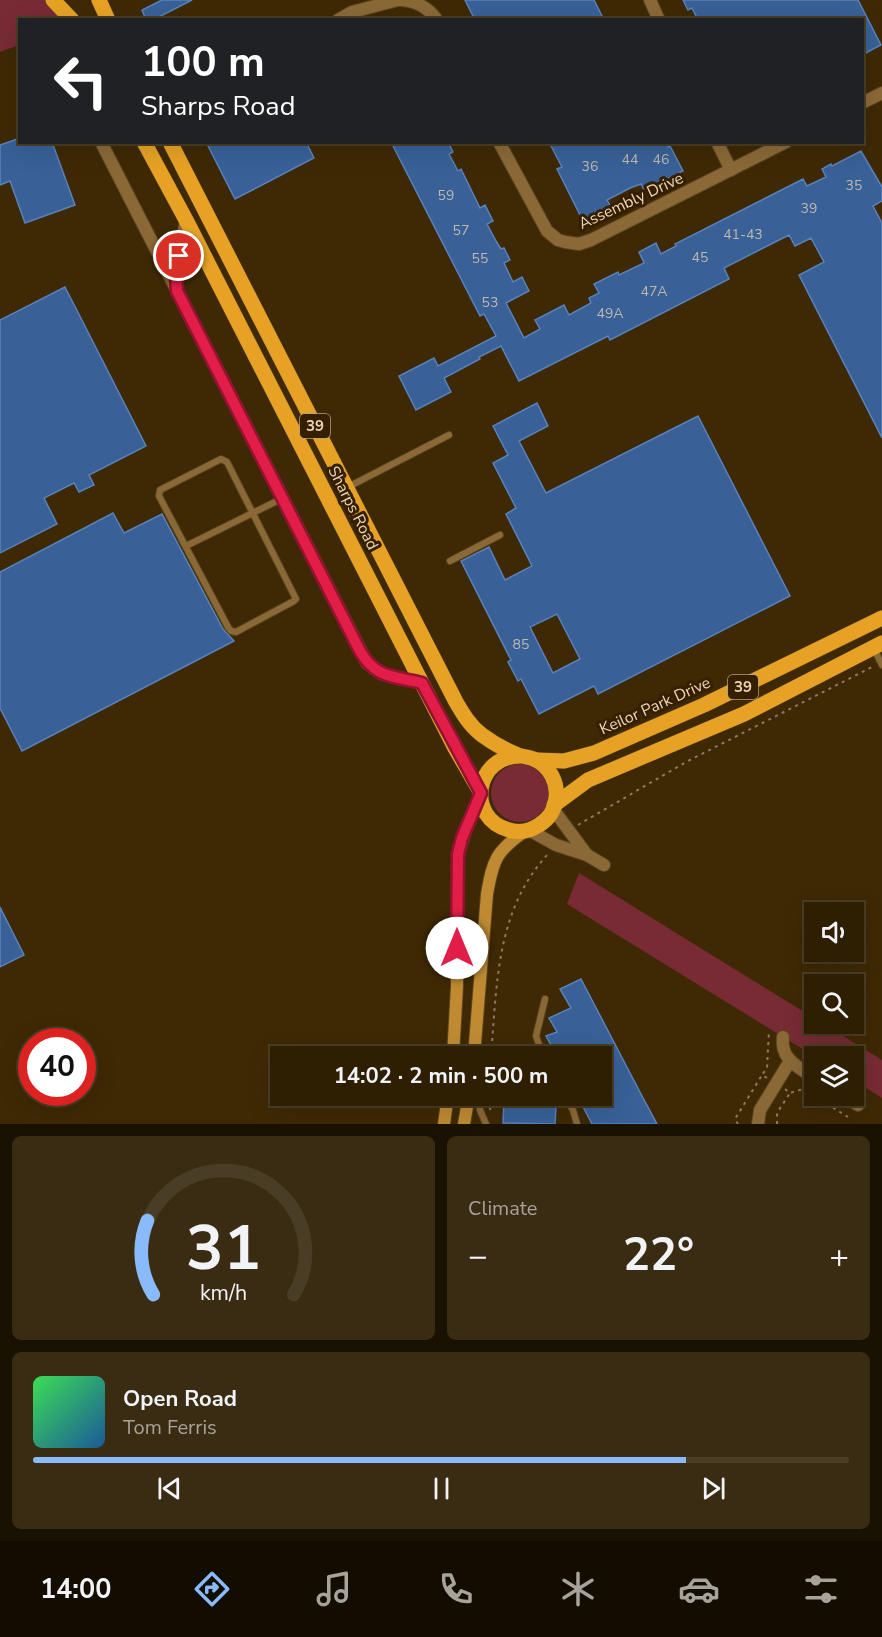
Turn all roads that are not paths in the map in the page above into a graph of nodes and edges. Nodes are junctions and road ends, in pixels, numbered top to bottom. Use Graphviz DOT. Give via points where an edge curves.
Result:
graph roads {
  1 [pos="53,0"];
  2 [pos="68,0"];
  3 [pos="99,0"];
  4 [pos="400,0"];
  5 [pos="650,0"];
  6 [pos="378,5"];
  7 [pos="70,18"];
  8 [pos="77,18"];
  9 [pos="107,18"];
  10 [pos="342,18"];
  11 [pos="362,18"];
  12 [pos="436,18"];
  13 [pos="658,18"];
  14 [pos="882,93"];
  15 [pos="864,102"];
  16 [pos="102,144"];
  17 [pos="145,144"];
  18 [pos="171,144"];
  19 [pos="500,144"];
  20 [pos="718,144"];
  21 [pos="782,144"];
  22 [pos="731,170"];
  23 [pos="186,220"];
  24 [pos="177,291"];
  25 [pos="449,435"];
  26 [pos="347,488"];
  27 [pos="283,498"];
  28 [pos="253,513"];
  29 [pos="500,535"];
  30 [pos="186,546"];
  31 [pos="450,561"];
  32 [pos="882,618"];
  33 [pos="878,646"];
  34 [pos="881,663"];
  35 [pos="422,683"];
  36 [pos="528,758"];
  37 [pos="481,795"];
  38 [pos="554,807"];
  39 [pos="527,830"];
  40 [pos="587,855"];
  41 [pos="604,865"];
  42 [pos="478,999"];
  43 [pos="545,999"];
  44 [pos="783,1037"];
  45 [pos="454,1046"];
  46 [pos="475,1046"];
  47 [pos="480,1046"];
  48 [pos="540,1046"];
  49 [pos="790,1061"];
  50 [pos="804,1074"];
  51 [pos="446,1106"];
  52 [pos="467,1106"];
  53 [pos="480,1106"];
  54 [pos="571,1106"];
  55 [pos="444,1124"];
  56 [pos="464,1124"];
  57 [pos="486,1124"];
  58 [pos="576,1124"];
  59 [pos="758,1124"];
  1 -- 7 [label="main road"];
  2 -- 8 [label="main road"];
  3 -- 9 [label="main road"];
  4 -- 6 [label="street"];
  4 -- 12 [label="street" via="420,4"];
  5 -- 13 [label="street"];
  6 -- 10 [label="street"];
  6 -- 11 [label="street"];
  14 -- 15 [label="street"];
  16 -- 24 [label="street"];
  17 -- 23 [label="main road, Sharps Road / 39"];
  18 -- 26 [label="main road, Sharps Road / 39"];
  19 -- 22 [label="street, Assembly Drive" via="544,227 558,240 572,243 591,240"];
  20 -- 22 [label="street"];
  21 -- 22 [label="street, Assembly Drive"];
  23 -- 24 [label="street" via="176,275"];
  23 -- 35 [label="main road, Sharps Road / 39"];
  24 -- 27 [label="street"];
  25 -- 26 [label="lane"];
  26 -- 36 [label="main road, Sharps Road / 39" via="466,718 500,747"];
  27 -- 28 [label="lane"];
  27 -- 35 [label="street" via="367,663 382,674"];
  28 -- 30 [label="lane"];
  28 -- 30 [label="lane" via="227,462 221,459 159,492"];
  28 -- 30 [label="lane" via="296,599 236,632 228,627"];
  29 -- 31 [label="lane"];
  32 -- 36 [label="main road, Keilor Park Drive / 39" via="704,705 594,753 564,761"];
  33 -- 34 [label="lane"];
  33 -- 38 [label="main road, 39" via="744,714 588,780"];
  35 -- 37 [label="main road, Sharps Road / 39"];
  36 -- 37 [label="main road, 39" via="506,758 493,766 484,778"];
  36 -- 38 [label="main road, 39" via="548,770 553,779"];
  37 -- 39 [label="main road, 39" via="487,814 495,823 506,829"];
  37 -- 45 [label="street" via="458,854"];
  38 -- 39 [label="main road, 39" via="543,822"];
  38 -- 40 [label="street"];
  39 -- 40 [label="street"];
  39 -- 42 [label="street" via="501,849 490,874"];
  40 -- 41 [label="street"];
  42 -- 46 [label="street"];
  42 -- 47 [label="lane"];
  43 -- 48 [label="lane" via="536,1036"];
  44 -- 49 [label="street" via="783,1049"];
  49 -- 50 [label="street"];
  49 -- 59 [label="street" via="760,1110"];
  51 -- 55 [label="street"];
  52 -- 56 [label="street"];
  53 -- 57 [label="lane"];
  54 -- 58 [label="lane"];
}
